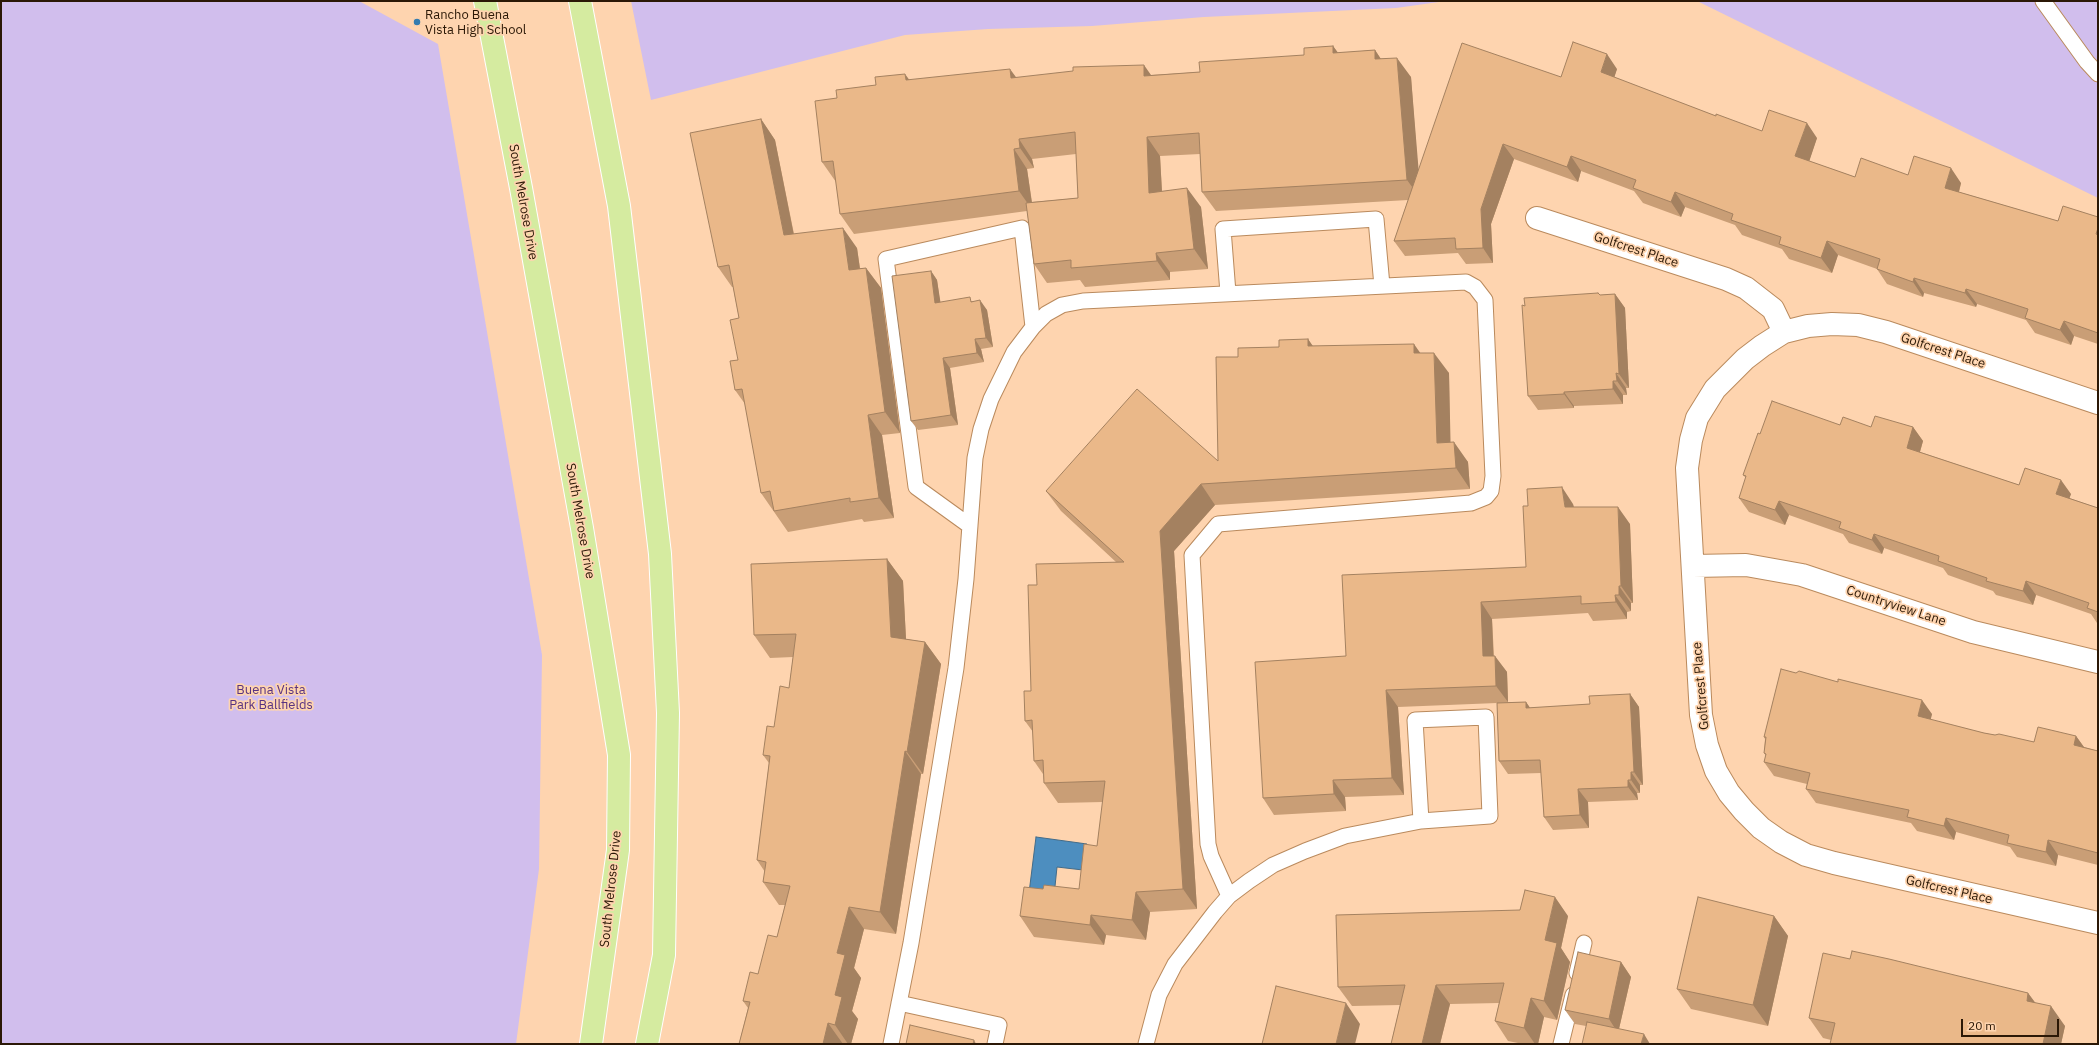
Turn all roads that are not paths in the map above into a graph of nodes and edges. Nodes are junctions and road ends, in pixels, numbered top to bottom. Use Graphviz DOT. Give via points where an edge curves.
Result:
graph roads {
  1 [pos="485,1"];
  2 [pos="580,1"];
  3 [pos="2044,1"];
  4 [pos="2098,74"];
  5 [pos="1536,218"];
  6 [pos="1382,286"];
  7 [pos="1228,293"];
  8 [pos="1033,327"];
  9 [pos="1784,332"];
  10 [pos="2098,403"];
  11 [pos="970,526"];
  12 [pos="1693,566"];
  13 [pos="2098,662"];
  14 [pos="1421,821"];
  15 [pos="1229,896"];
  16 [pos="2098,923"];
  17 [pos="1584,943"];
  18 [pos="899,1003"];
  19 [pos="591,1044"];
  20 [pos="647,1044"];
  21 [pos="891,1044"];
  22 [pos="995,1044"];
  23 [pos="1146,1044"];
  24 [pos="1561,1044"];
  1 -- 19 [label="main road, South Melrose Drive" via="576,497 619,755 618,850"];
  2 -- 20 [label="main road" via="619,206 660,554 668,713 664,955"];
  3 -- 4 [label="lane"];
  5 -- 9 [label="street, Golfcrest Place" via="1726,279 1746,288 1773,309"];
  6 -- 7 [label="lane"];
  6 -- 7 [label="lane" via="1376,219 1223,229"];
  6 -- 15 [label="lane" via="1466,282 1485,300 1493,476 1491,491 1480,501 1471,503 1218,524 1192,555 1208,844"];
  7 -- 8 [label="lane" via="1083,301 1062,306 1046,314"];
  8 -- 11 [label="lane" via="1014,352 1002,374 981,429 975,458"];
  8 -- 11 [label="lane" via="1022,228 886,259 916,487"];
  9 -- 10 [label="street, Golfcrest Place" via="1808,326 1858,325"];
  9 -- 12 [label="street, Golfcrest Place" via="1756,350 1730,373 1708,398 1697,418 1687,468"];
  11 -- 18 [label="lane" via="956,668"];
  12 -- 13 [label="street, Countryview Lane" via="1746,565 1802,575 1973,632"];
  12 -- 16 [label="street, Golfcrest Place" via="1701,715 1707,745 1716,771 1729,793 1761,828 1806,855 1834,863"];
  14 -- 14 [label="lane" via="1415,720 1486,717 1490,816"];
  14 -- 15 [label="lane" via="1345,836 1305,850 1273,865"];
  15 -- 23 [label="lane" via="1198,932 1167,979 1155,1008"];
  17 -- 24 [label="lane"];
  18 -- 21 [label="lane"];
  18 -- 22 [label="lane" via="999,1025"];
}
